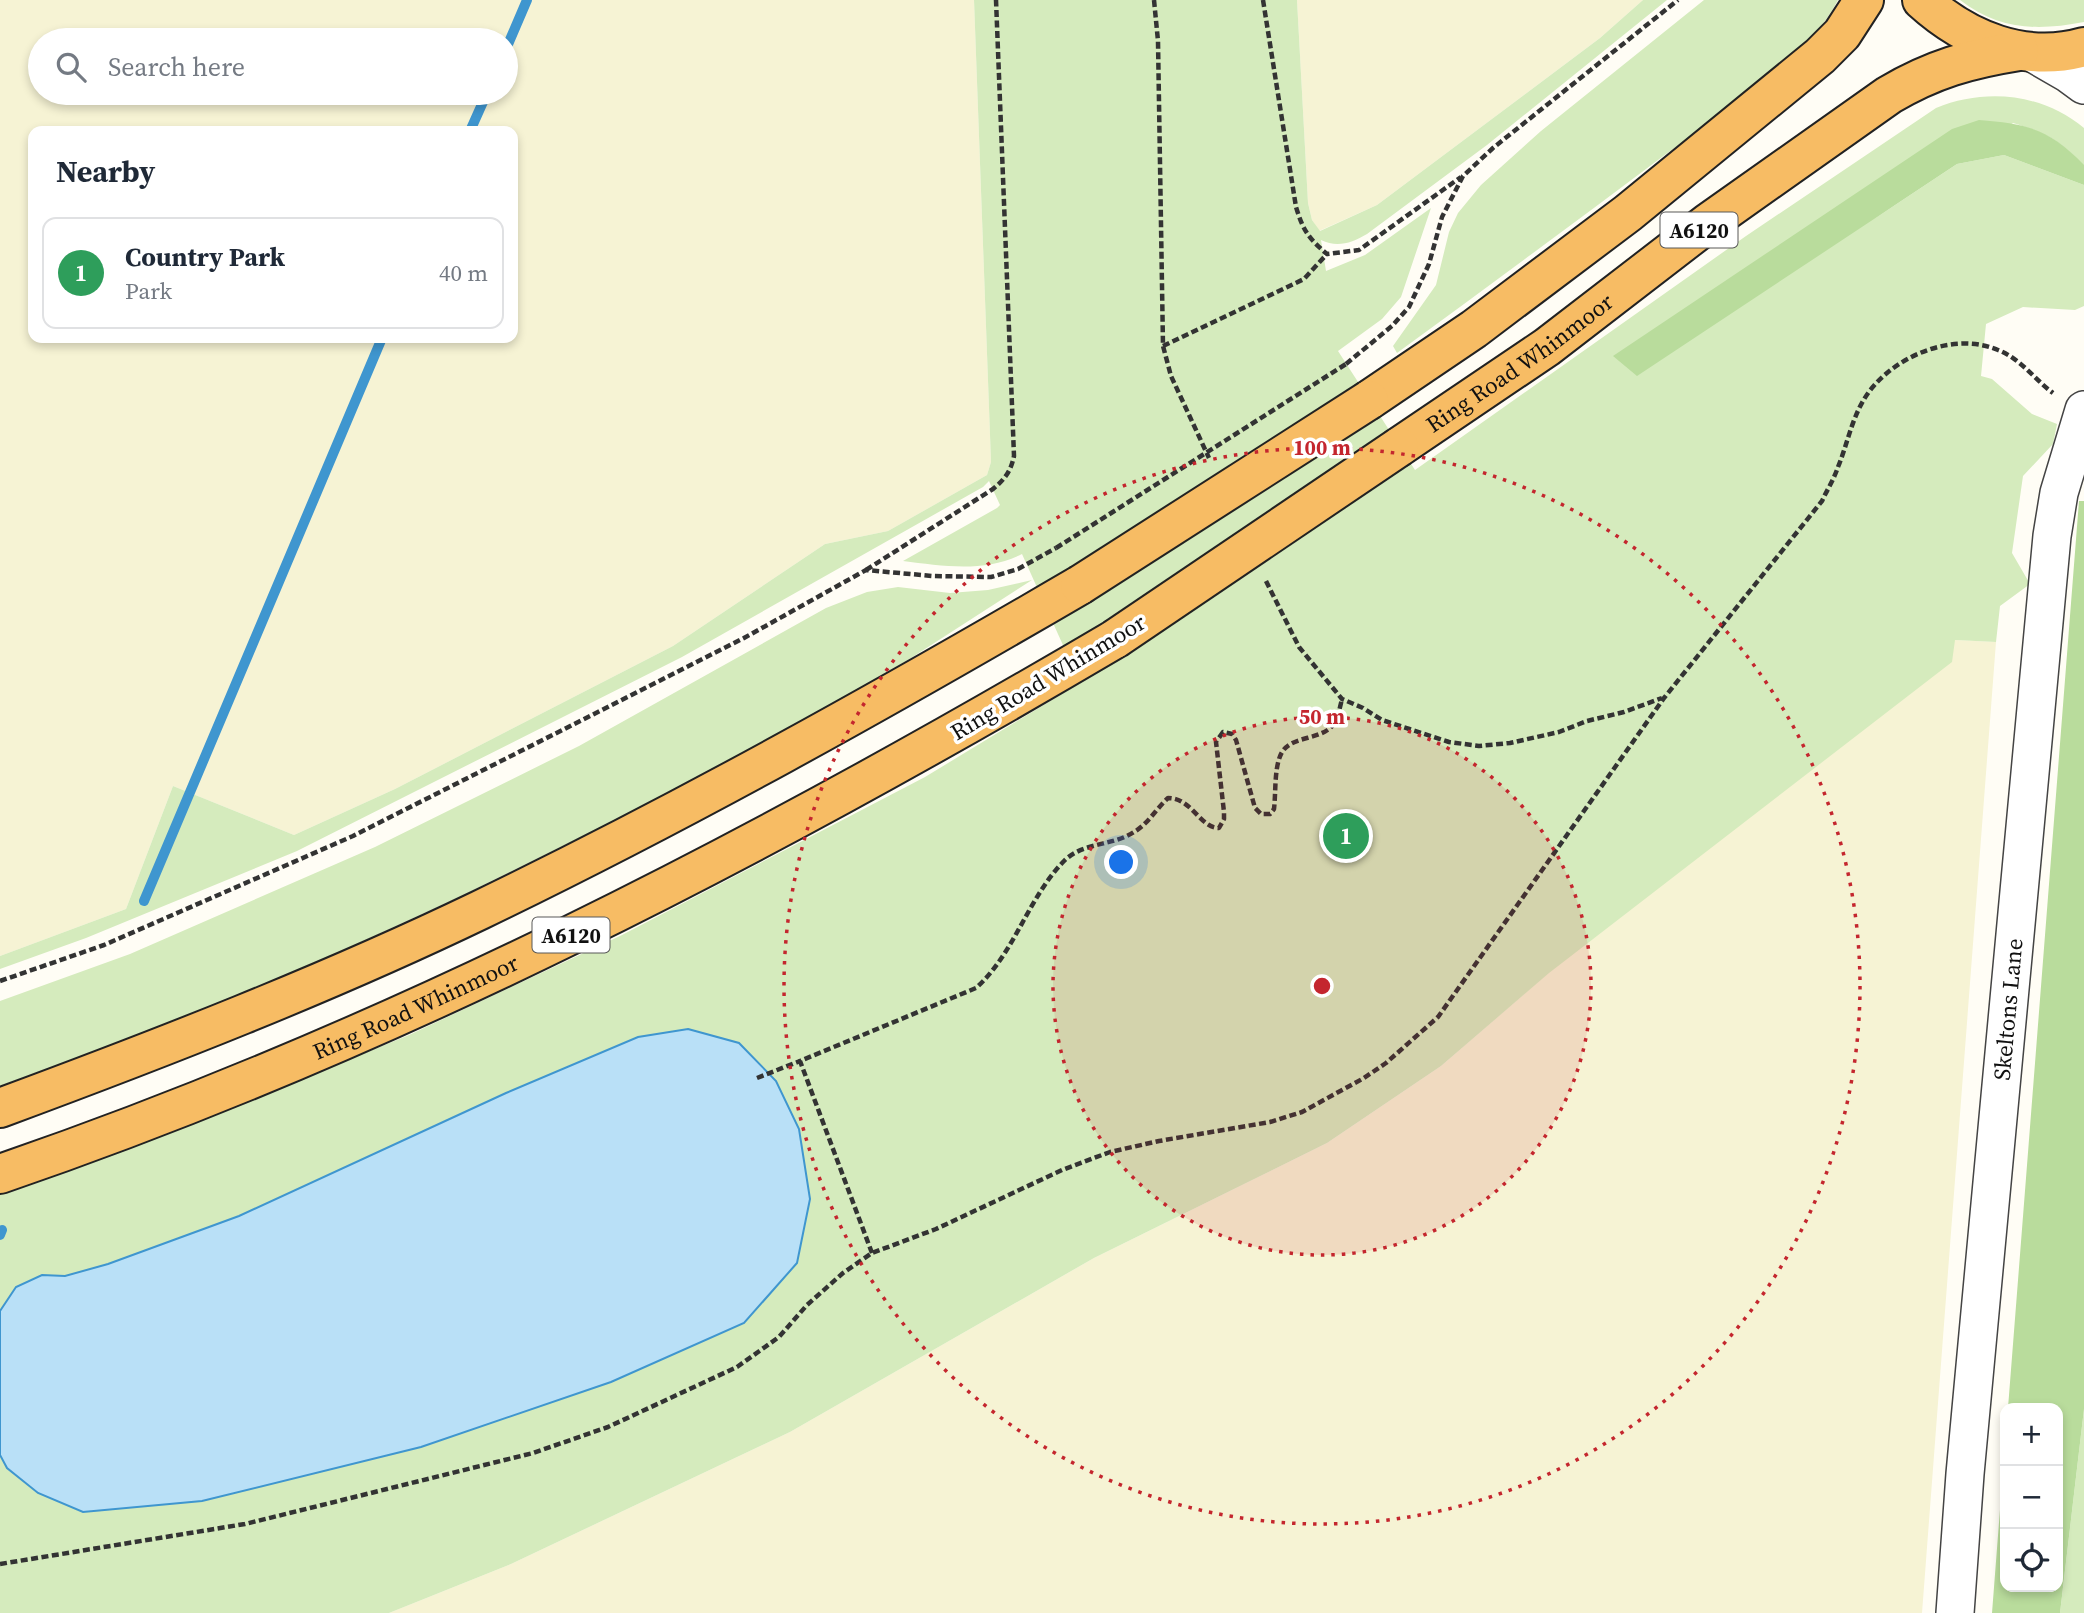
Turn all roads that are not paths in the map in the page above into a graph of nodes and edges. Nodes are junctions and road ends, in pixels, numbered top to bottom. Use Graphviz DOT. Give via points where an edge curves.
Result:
graph roads {
  1 [pos="1864,0"];
  2 [pos="1922,0"];
  3 [pos="2084,47"];
  4 [pos="2025,52"];
  5 [pos="2084,85"];
  6 [pos="2069,402"];
  7 [pos="0,1108"];
  8 [pos="0,1174"];
  9 [pos="1955,1613"];
  1 -- 7 [label="highway, A6120, bridge" via="1842,34 1820,56 1628,213 1474,329 1080,585 696,802 478,911 289,995"];
  2 -- 4 [label="highway" via="1941,18 1975,38"];
  3 -- 4 [label="highway"];
  4 -- 5 [label="street"];
  4 -- 8 [label="highway, Ring Road Whinmoor / A6120, bridge" via="1949,65 1889,95 1708,223 1547,347 1115,639 925,750 700,870 423,1006 258,1077"];
  6 -- 9 [label="street, Skeltons Lane" via="2052,536"];
}
